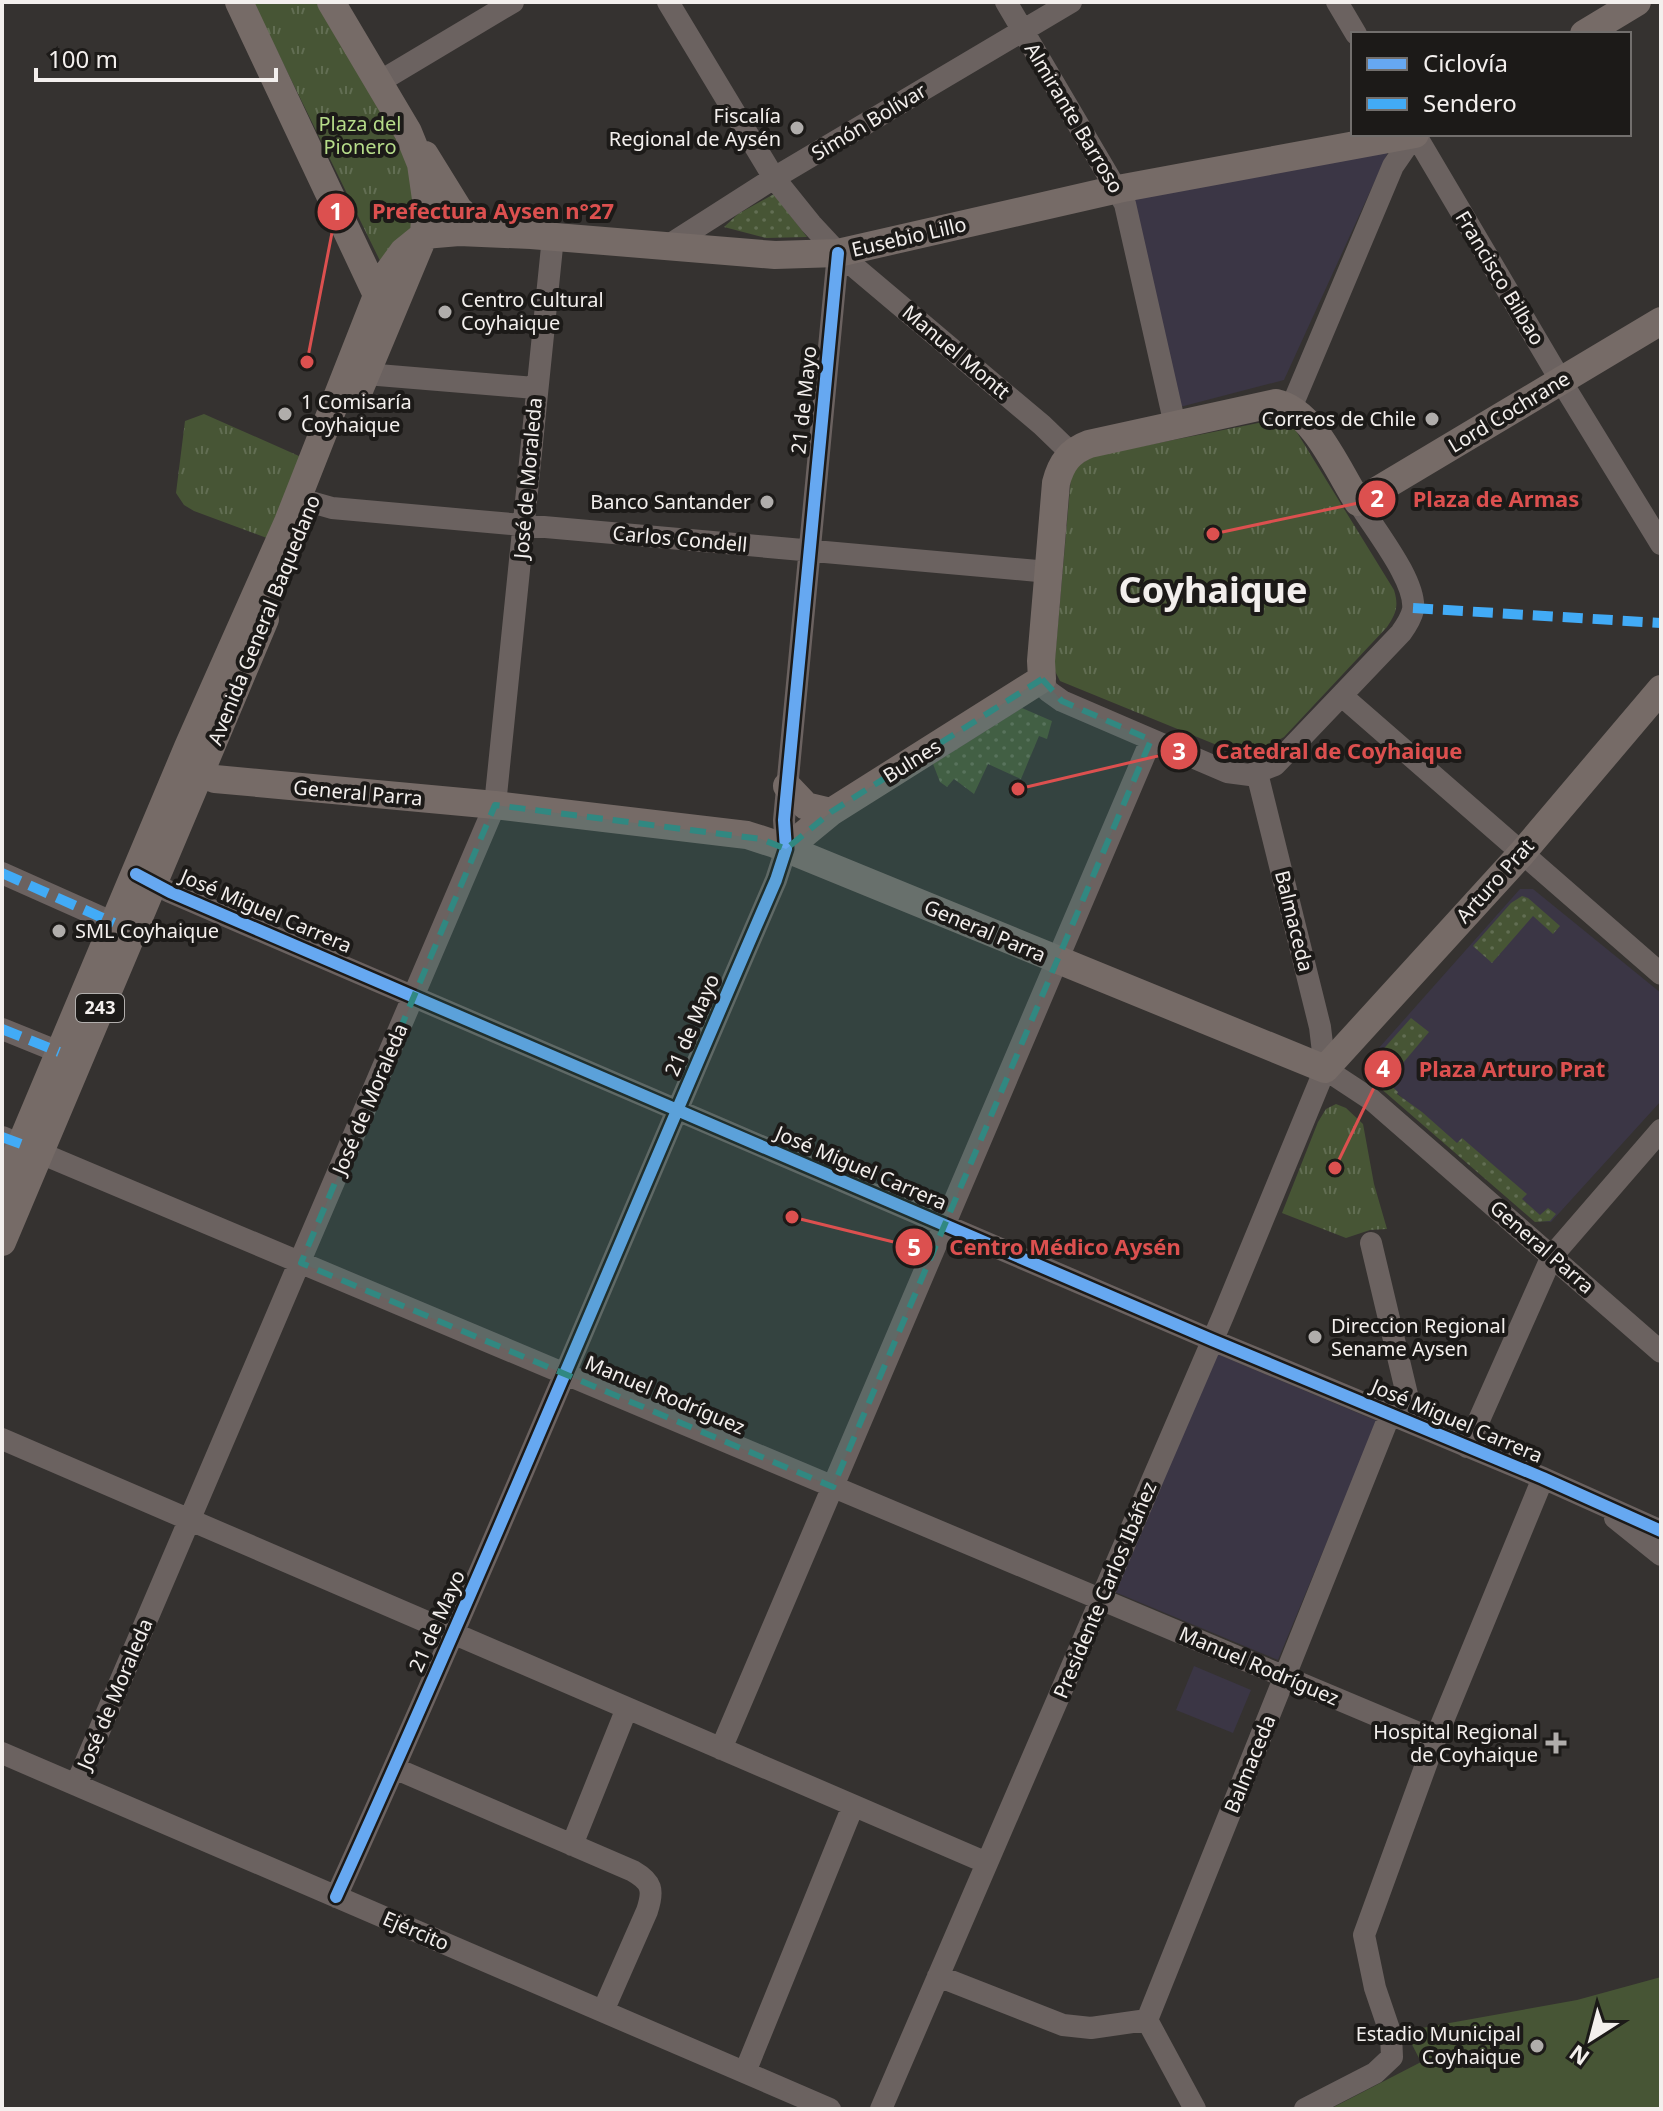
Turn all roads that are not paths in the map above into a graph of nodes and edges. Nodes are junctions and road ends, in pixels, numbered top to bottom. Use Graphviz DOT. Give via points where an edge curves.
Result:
graph roads {
  1 [pos="239,2"];
  2 [pos="331,2"];
  3 [pos="513,2"];
  4 [pos="668,2"];
  5 [pos="1006,2"];
  6 [pos="1071,2"];
  7 [pos="1337,2"];
  8 [pos="1637,2"];
  9 [pos="1023,31"];
  10 [pos="1355,32"];
  11 [pos="1587,32"];
  12 [pos="379,82"];
  13 [pos="408,132"];
  14 [pos="1404,136"];
  15 [pos="1414,136"];
  16 [pos="1416,136"];
  17 [pos="774,178"];
  18 [pos="1118,189"];
  19 [pos="485,232"];
  20 [pos="424,235"];
  21 [pos="553,237"];
  22 [pos="669,245"];
  23 [pos="838,253"];
  24 [pos="377,295"];
  25 [pos="1661,321"];
  26 [pos="366,374"];
  27 [pos="1561,381"];
  28 [pos="535,388"];
  29 [pos="1291,408"];
  30 [pos="1175,425"];
  31 [pos="1071,453"];
  32 [pos="304,501"];
  33 [pos="1358,502"];
  34 [pos="525,526"];
  35 [pos="1661,544"];
  36 [pos="810,551"];
  37 [pos="1049,572"];
  38 [pos="1042,679"];
  39 [pos="1661,689"];
  40 [pos="1342,696"];
  41 [pos="1151,740"];
  42 [pos="188,747"];
  43 [pos="1257,773"];
  44 [pos="201,774"];
  45 [pos="787,786"];
  46 [pos="495,805"];
  47 [pos="831,812"];
  48 [pos="786,849"];
  49 [pos="1522,853"];
  50 [pos="2,873"];
  51 [pos="145,880"];
  52 [pos="114,923"];
  53 [pos="1057,961"];
  54 [pos="1661,974"];
  55 [pos="413,996"];
  56 [pos="2,1029"];
  57 [pos="59,1052"];
  58 [pos="1325,1069"];
  59 [pos="677,1110"];
  60 [pos="1661,1130"];
  61 [pos="20,1144"];
  62 [pos="2,1189"];
  63 [pos="945,1225"];
  64 [pos="2,1242"];
  65 [pos="1371,1243"];
  66 [pos="1552,1256"];
  67 [pos="301,1263"];
  68 [pos="1212,1340"];
  69 [pos="1661,1352"];
  70 [pos="566,1375"];
  71 [pos="1390,1414"];
  72 [pos="1414,1424"];
  73 [pos="2,1439"];
  74 [pos="1467,1447"];
  75 [pos="1543,1478"];
  76 [pos="833,1487"];
  77 [pos="1596,1501"];
  78 [pos="189,1520"];
  79 [pos="1661,1531"];
  80 [pos="1661,1555"];
  81 [pos="1100,1600"];
  82 [pos="453,1633"];
  83 [pos="1284,1677"];
  84 [pos="627,1708"];
  85 [pos="1435,1740"];
  86 [pos="721,1749"];
  87 [pos="2,1753"];
  88 [pos="394,1768"];
  89 [pos="76,1785"];
  90 [pos="853,1806"];
  91 [pos="572,1845"];
  92 [pos="987,1863"];
  93 [pos="336,1897"];
  94 [pos="938,1976"];
  95 [pos="603,2011"];
  96 [pos="1147,2020"];
  97 [pos="745,2072"];
  98 [pos="830,2109"];
  99 [pos="881,2109"];
  100 [pos="1195,2109"];
  101 [pos="1305,2109"];
  1 -- 24 [label="main road"];
  2 -- 12 [label="main road, Avenida General Baquedano / 243"];
  3 -- 12 [label="street"];
  4 -- 17 [label="street"];
  5 -- 9 [label="street, Almirante Barroso"];
  6 -- 9 [label="street, Simón Bolívar"];
  7 -- 10 [label="street"];
  8 -- 11 [label="main road"];
  9 -- 17 [label="street, Simón Bolívar"];
  9 -- 18 [label="street, Almirante Barroso"];
  12 -- 13 [label="main road, Avenida General Baquedano / 243"];
  13 -- 19 [label="main road" via="459,210"];
  13 -- 20 [label="main road, Avenida General Baquedano / 243" via="424,182"];
  14 -- 18 [label="main road, Eusebio Lillo"];
  15 -- 29 [label="street" via="1393,166"];
  16 -- 27 [label="street, Francisco Bilbao"];
  17 -- 22 [label="street, Simón Bolívar"];
  17 -- 23 [label="street"];
  18 -- 23 [label="main road, Eusebio Lillo"];
  18 -- 30 [label="street, Almirante Barroso"];
  19 -- 20 [label="main road, Eusebio Lillo"];
  19 -- 21 [label="main road, Eusebio Lillo"];
  20 -- 24 [label="main road" via="395,261"];
  20 -- 26 [label="main road, Avenida General Baquedano / 243"];
  21 -- 22 [label="main road, Eusebio Lillo"];
  21 -- 28 [label="street, José de Moraleda"];
  22 -- 23 [label="main road, Eusebio Lillo" via="775,255"];
  23 -- 31 [label="street, Manuel Montt"];
  23 -- 36 [label="street, 21 de Mayo"];
  24 -- 32 [label="main road, Avenida General Baquedano / 243"];
  25 -- 27 [label="main road, Lord Cochrane"];
  26 -- 28 [label="street"];
  26 -- 32 [label="main road, Avenida General Baquedano / 243"];
  27 -- 33 [label="main road, Lord Cochrane"];
  27 -- 35 [label="street, Francisco Bilbao"];
  28 -- 34 [label="street, José de Moraleda"];
  29 -- 30 [label="main road" via="1266,404"];
  29 -- 33 [label="main road" via="1306,419"];
  30 -- 31 [label="main road" via="1089,444"];
  31 -- 37 [label="main road" via="1056,483"];
  32 -- 34 [label="street, Carlos Condell"];
  32 -- 42 [label="main road, Avenida General Baquedano / 243"];
  32 -- 44 [label="main road, Avenida General Baquedano / 243"];
  33 -- 40 [label="street" via="1408,583 1413,608 1406,627"];
  34 -- 36 [label="street, Carlos Condell"];
  34 -- 46 [label="street, José de Moraleda"];
  36 -- 37 [label="street, Carlos Condell"];
  36 -- 45 [label="street, 21 de Mayo"];
  37 -- 38 [label="main road"];
  38 -- 41 [label="street" via="1062,701"];
  38 -- 47 [label="main road, Bulnes"];
  39 -- 49 [label="main road, Arturo Prat"];
  40 -- 43 [label="street" via="1283,758"];
  40 -- 49 [label="street"];
  41 -- 43 [label="street" via="1227,772"];
  41 -- 53 [label="street"];
  42 -- 44 [label="main road"];
  42 -- 51 [label="main road, Avenida General Baquedano / 243"];
  43 -- 58 [label="street, Balmaceda" via="1320,1027"];
  44 -- 46 [label="main road, General Parra"];
  44 -- 51 [label="main road, Avenida General Baquedano / 243"];
  45 -- 47 [label="main road" via="806,806"];
  45 -- 48 [label="street, 21 de Mayo"];
  46 -- 48 [label="main road, General Parra" via="732,831"];
  46 -- 55 [label="street, José de Moraleda"];
  47 -- 48 [label="main road, Bulnes"];
  48 -- 53 [label="main road, General Parra"];
  48 -- 59 [label="street, 21 de Mayo"];
  49 -- 54 [label="street"];
  49 -- 58 [label="main road, Arturo Prat"];
  50 -- 52 [label="street"];
  51 -- 52 [label="main road, Avenida General Baquedano / 243"];
  51 -- 55 [label="street, José Miguel Carrera"];
  51 -- 61 [label="main road, Avenida General Baquedano / 243"];
  52 -- 57 [label="main road, Avenida General Baquedano / 243"];
  53 -- 58 [label="main road, General Parra"];
  53 -- 63 [label="street"];
  55 -- 59 [label="street, José Miguel Carrera"];
  55 -- 67 [label="street, José de Moraleda"];
  56 -- 57 [label="street"];
  57 -- 61 [label="main road, Avenida General Baquedano / 243"];
  58 -- 66 [label="street, General Parra" via="1372,1100"];
  58 -- 68 [label="street, Presidente Carlos Ibáñez"];
  59 -- 63 [label="street, José Miguel Carrera"];
  59 -- 70 [label="street, 21 de Mayo"];
  60 -- 66 [label="street"];
  61 -- 62 [label="main road, Avenida General Baquedano / 243"];
  61 -- 64 [label="main road, Avenida General Baquedano / 243"];
  61 -- 67 [label="street, Manuel Rodríguez"];
  63 -- 68 [label="street, José Miguel Carrera"];
  63 -- 76 [label="street"];
  65 -- 72 [label="street"];
  66 -- 69 [label="street, General Parra"];
  66 -- 74 [label="street"];
  67 -- 70 [label="street, Manuel Rodríguez"];
  67 -- 78 [label="street, José de Moraleda"];
  68 -- 71 [label="street, José Miguel Carrera"];
  68 -- 81 [label="street, Presidente Carlos Ibáñez"];
  70 -- 76 [label="street, Manuel Rodríguez"];
  70 -- 82 [label="street, 21 de Mayo"];
  71 -- 72 [label="street, José Miguel Carrera"];
  71 -- 83 [label="street, Balmaceda"];
  72 -- 74 [label="street, José Miguel Carrera"];
  73 -- 78 [label="street"];
  74 -- 75 [label="street, José Miguel Carrera"];
  75 -- 77 [label="street, José Miguel Carrera"];
  75 -- 85 [label="street"];
  76 -- 81 [label="street, Manuel Rodríguez"];
  76 -- 86 [label="street"];
  77 -- 79 [label="street, José Miguel Carrera"];
  77 -- 80 [label="street, José Miguel Carrera"];
  78 -- 82 [label="street"];
  78 -- 89 [label="street, José de Moraleda"];
  81 -- 83 [label="street, Manuel Rodríguez"];
  81 -- 92 [label="street, Presidente Carlos Ibáñez"];
  82 -- 84 [label="street"];
  82 -- 88 [label="street, 21 de Mayo"];
  83 -- 85 [label="street, Manuel Rodríguez"];
  83 -- 96 [label="street, Balmaceda"];
  84 -- 86 [label="street"];
  84 -- 91 [label="street"];
  85 -- 101 [label="street" via="1364,1935 1392,2057 1375,2073"];
  86 -- 90 [label="street"];
  87 -- 89 [label="street, Ejército"];
  88 -- 91 [label="street"];
  88 -- 93 [label="street, 21 de Mayo"];
  89 -- 93 [label="street, Ejército"];
  90 -- 92 [label="street"];
  90 -- 97 [label="street"];
  91 -- 95 [label="street" via="633,1871 652,1888"];
  92 -- 94 [label="street, Presidente Carlos Ibáñez"];
  93 -- 95 [label="street, Ejército"];
  94 -- 96 [label="street" via="1063,2025 1091,2028"];
  94 -- 99 [label="street, Presidente Carlos Ibáñez"];
  95 -- 97 [label="street, Ejército"];
  96 -- 100 [label="street"];
  97 -- 98 [label="street, Ejército"];
}
